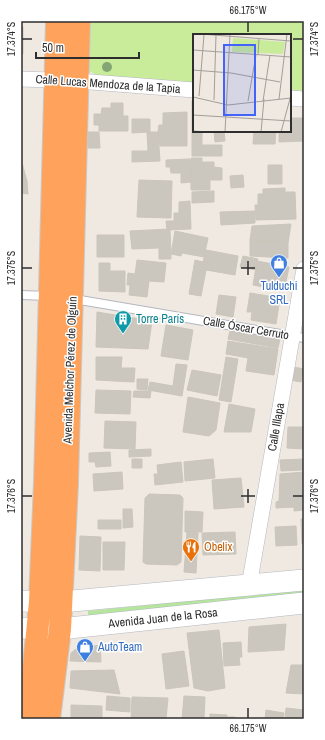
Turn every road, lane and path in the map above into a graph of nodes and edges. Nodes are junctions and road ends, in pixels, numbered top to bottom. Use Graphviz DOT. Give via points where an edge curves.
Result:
graph roads {
  1 [pos="57,21"];
  2 [pos="79,21"];
  3 [pos="21,79"];
  4 [pos="55,80"];
  5 [pos="78,81"];
  6 [pos="193,90"];
  7 [pos="291,98"];
  8 [pos="304,99"];
  9 [pos="304,269"];
  10 [pos="21,295"];
  11 [pos="61,297"];
  12 [pos="298,337"];
  13 [pos="304,580"];
  14 [pos="249,586"];
  15 [pos="30,602"];
  16 [pos="61,602"];
  17 [pos="304,603"];
  18 [pos="29,628"];
  19 [pos="60,629"];
  20 [pos="29,719"];
  21 [pos="49,719"];
  1 -- 4 [label="highway, Avenida Melchor Pérez de Olguín"];
  2 -- 5 [label="highway, Avenida Melchor Pérez de Olguín"];
  3 -- 4 [label="street, Calle Lucas Mendoza de la Tapia"];
  4 -- 5 [label="street, Calle Lucas Mendoza de la Tapia"];
  4 -- 11 [label="highway, Avenida Melchor Pérez de Olguín"];
  5 -- 6 [label="street, Calle Lucas Mendoza de la Tapia"];
  5 -- 11 [label="highway, Avenida Melchor Pérez de Olguín"];
  7 -- 8 [label="street"];
  9 -- 12 [label="street, Calle Illapa"];
  10 -- 11 [label="lane, Calle Óscar Cerruto"];
  11 -- 12 [label="lane, Calle Óscar Cerruto"];
  11 -- 15 [label="highway, Avenida Melchor Pérez de Olguín"];
  11 -- 16 [label="highway, Avenida Melchor Pérez de Olguín" via="67,482"];
  12 -- 14 [label="street, Calle Illapa"];
  13 -- 14 [label="main road, Avenida Juan de la Rosa"];
  14 -- 16 [label="main road, Avenida Juan de la Rosa"];
  15 -- 16 [label="main road, Avenida Juan de la Rosa"];
  15 -- 18 [label="highway, Avenida Melchor Pérez de Olguín"];
  16 -- 19 [label="highway, Avenida Melchor Pérez de Olguín"];
  17 -- 19 [label="main road, Avenida Juan de la Rosa"];
  18 -- 19 [label="main road, Avenida Juan de la Rosa"];
  18 -- 20 [label="highway, Avenida Melchor Pérez de Olguín"];
  19 -- 21 [label="highway, Avenida Melchor Pérez de Olguín"];
}
